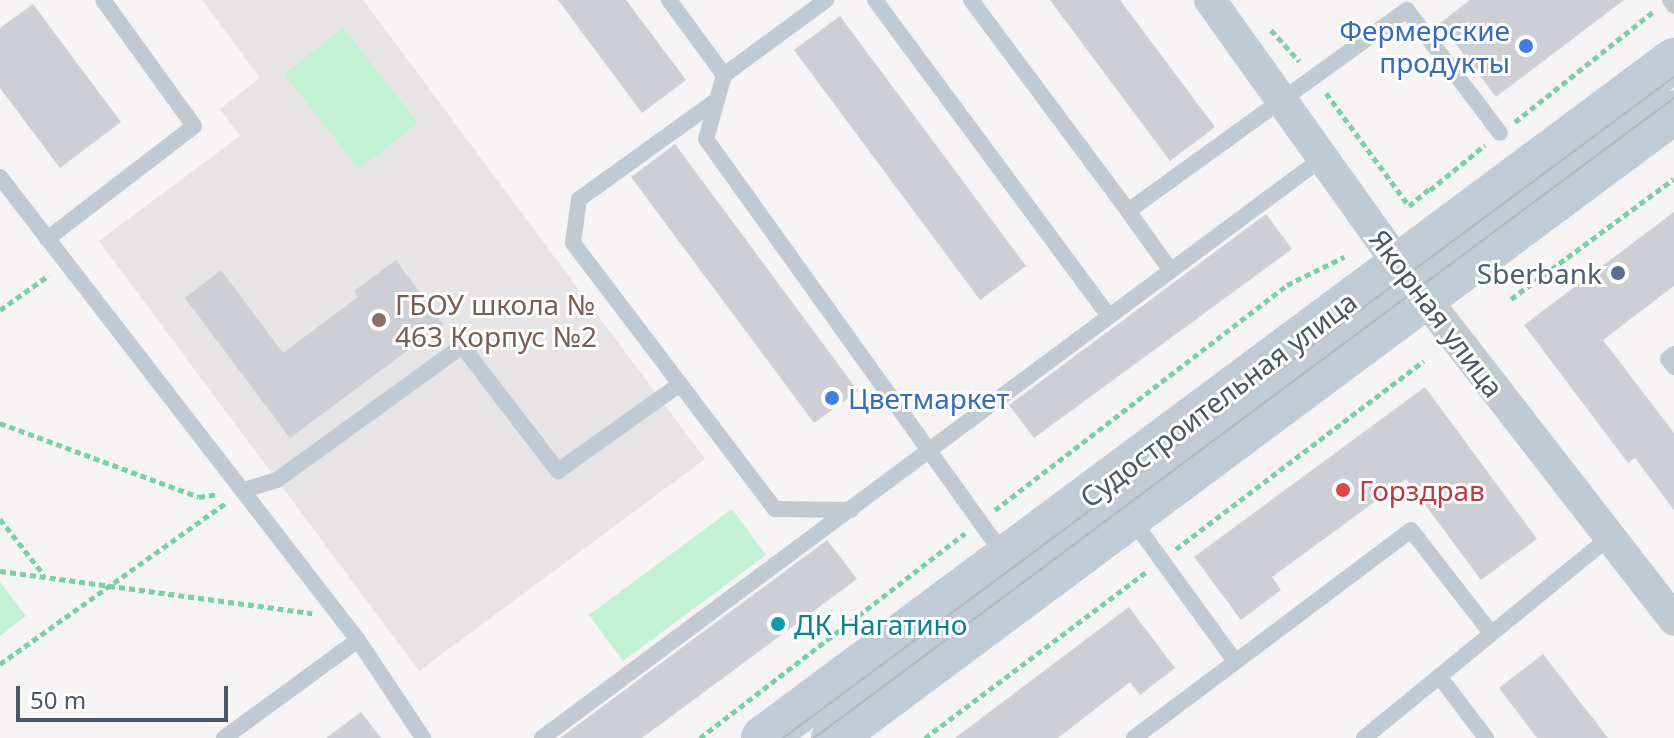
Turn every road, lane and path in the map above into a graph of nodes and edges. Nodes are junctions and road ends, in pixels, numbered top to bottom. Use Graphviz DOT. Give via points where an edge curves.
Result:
graph roads {
  1 [pos="103,0"];
  2 [pos="669,0"];
  3 [pos="826,0"];
  4 [pos="875,0"];
  5 [pos="971,0"];
  6 [pos="1210,0"];
  7 [pos="1663,5"];
  8 [pos="1674,6"];
  9 [pos="1263,22"];
  10 [pos="1674,60"];
  11 [pos="724,75"];
  12 [pos="1314,76"];
  13 [pos="717,100"];
  14 [pos="1284,100"];
  15 [pos="1674,112"];
  16 [pos="1500,133"];
  17 [pos="1325,156"];
  18 [pos="0,177"];
  19 [pos="1674,179"];
  20 [pos="1128,211"];
  21 [pos="47,239"];
  22 [pos="1344,257"];
  23 [pos="66,263"];
  24 [pos="1169,268"];
  25 [pos="1409,284"];
  26 [pos="1511,299"];
  27 [pos="0,310"];
  28 [pos="1107,314"];
  29 [pos="1674,354"];
  30 [pos="1674,367"];
  31 [pos="680,384"];
  32 [pos="0,423"];
  33 [pos="932,450"];
  34 [pos="244,490"];
  35 [pos="851,510"];
  36 [pos="1130,517"];
  37 [pos="0,519"];
  38 [pos="978,523"];
  39 [pos="1610,537"];
  40 [pos="0,571"];
  41 [pos="1019,574"];
  42 [pos="44,575"];
  43 [pos="104,587"];
  44 [pos="341,617"];
  45 [pos="1674,620"];
  46 [pos="1491,633"];
  47 [pos="358,640"];
  48 [pos="1235,661"];
  49 [pos="0,664"];
  50 [pos="1439,676"];
  51 [pos="417,736"];
  52 [pos="224,738"];
  53 [pos="542,738"];
  54 [pos="700,738"];
  55 [pos="763,738"];
  56 [pos="833,738"];
  57 [pos="1134,738"];
  58 [pos="1364,738"];
  59 [pos="1486,738"];
  1 -- 21 [label="lane" via="194,126"];
  2 -- 11 [label="lane"];
  3 -- 11 [label="lane"];
  4 -- 28 [label="lane"];
  5 -- 20 [label="lane"];
  6 -- 14 [label="street, Якорная улица"];
  7 -- 8 [label="lane"];
  7 -- 16 [label="path"];
  9 -- 12 [label="path"];
  10 -- 25 [label="street, Судостроительная улица"];
  11 -- 13 [label="lane"];
  12 -- 14 [label="lane"];
  12 -- 16 [label="lane" via="1407,10"];
  12 -- 16 [label="path" via="1409,206"];
  13 -- 31 [label="lane" via="579,199 573,243"];
  13 -- 33 [label="lane" via="706,139"];
  14 -- 17 [label="street, Якорная улица"];
  14 -- 20 [label="lane"];
  15 -- 25 [label="street, Судостроительная улица"];
  17 -- 24 [label="lane"];
  17 -- 25 [label="street, Якорная улица"];
  18 -- 21 [label="lane"];
  19 -- 26 [label="path"];
  20 -- 24 [label="lane"];
  21 -- 23 [label="lane"];
  22 -- 38 [label="path" via="1287,285"];
  23 -- 27 [label="path"];
  23 -- 34 [label="lane"];
  24 -- 28 [label="lane"];
  25 -- 36 [label="street, Судостроительная улица"];
  25 -- 39 [label="street, Якорная улица"];
  25 -- 41 [label="street, Судостроительная улица"];
  28 -- 33 [label="lane"];
  29 -- 30 [label="lane" via="1668,359"];
  31 -- 34 [label="lane" via="558,471 462,346 277,480"];
  31 -- 35 [label="lane" via="775,509"];
  32 -- 34 [label="path" via="199,497"];
  33 -- 35 [label="lane"];
  33 -- 38 [label="lane"];
  34 -- 43 [label="path"];
  34 -- 44 [label="lane"];
  35 -- 53 [label="lane"];
  36 -- 41 [label="street, Судостроительная улица"];
  36 -- 48 [label="lane"];
  37 -- 42 [label="path"];
  38 -- 41 [label="lane"];
  38 -- 54 [label="path"];
  39 -- 45 [label="street, Якорная улица"];
  39 -- 46 [label="lane"];
  40 -- 42 [label="path"];
  41 -- 55 [label="street, Судостроительная улица"];
  41 -- 56 [label="street, Судостроительная улица"];
  42 -- 43 [label="path"];
  43 -- 44 [label="path"];
  43 -- 49 [label="path"];
  44 -- 47 [label="lane"];
  46 -- 48 [label="lane" via="1411,530"];
  46 -- 50 [label="lane"];
  47 -- 51 [label="lane"];
  47 -- 52 [label="lane"];
  48 -- 57 [label="lane"];
  50 -- 58 [label="lane"];
  50 -- 59 [label="lane"];
}
